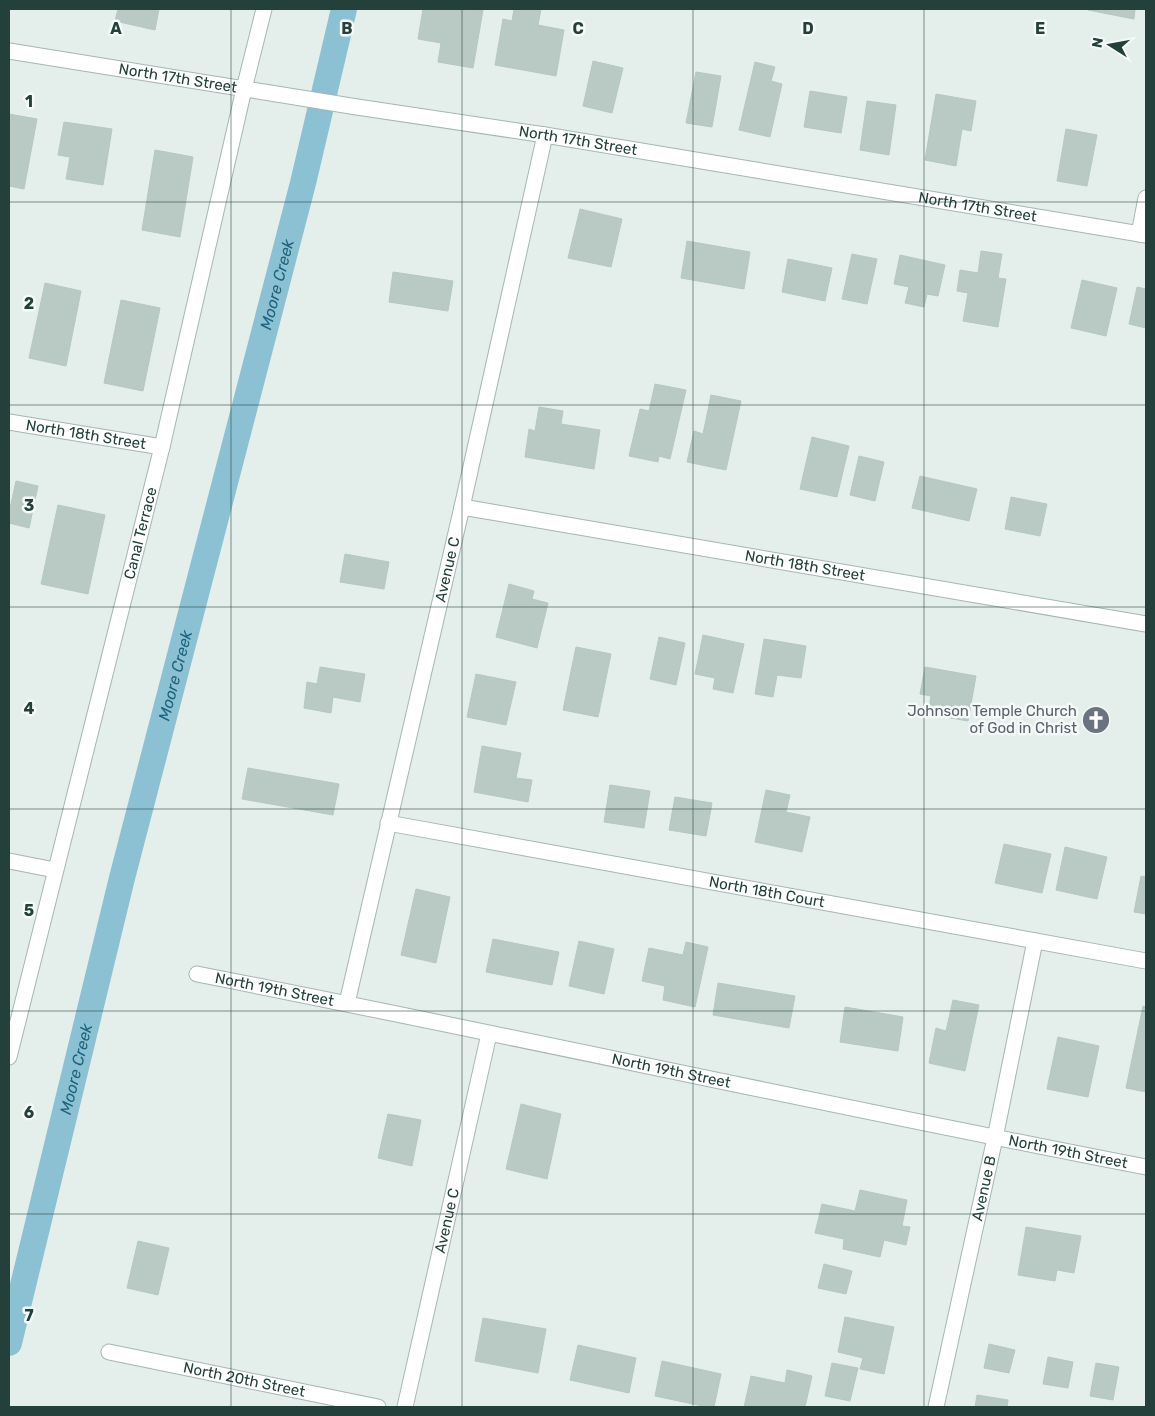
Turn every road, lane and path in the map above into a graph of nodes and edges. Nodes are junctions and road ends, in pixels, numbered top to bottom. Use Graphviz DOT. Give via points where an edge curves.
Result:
graph roads {
  1 [pos="264,9"];
  2 [pos="9,50"];
  3 [pos="244,89"];
  4 [pos="545,135"];
  5 [pos="1146,198"];
  6 [pos="1142,234"];
  7 [pos="9,422"];
  8 [pos="162,447"];
  9 [pos="462,507"];
  10 [pos="1146,624"];
  11 [pos="388,824"];
  12 [pos="9,861"];
  13 [pos="55,870"];
  14 [pos="1035,941"];
  15 [pos="1146,961"];
  16 [pos="197,974"];
  17 [pos="346,1004"];
  18 [pos="490,1034"];
  19 [pos="9,1057"];
  20 [pos="995,1138"];
  21 [pos="1146,1167"];
  22 [pos="109,1352"];
  23 [pos="378,1407"];
  24 [pos="405,1407"];
  25 [pos="936,1407"];
  1 -- 3 [label="street, Canal Terrace"];
  2 -- 3 [label="street, North 17th Street"];
  3 -- 4 [label="street, North 17th Street"];
  3 -- 8 [label="street, Canal Terrace"];
  4 -- 6 [label="street, North 17th Street"];
  4 -- 9 [label="street, Avenue C"];
  5 -- 6 [label="street"];
  7 -- 8 [label="street, North 18th Street"];
  8 -- 13 [label="street, Canal Terrace"];
  9 -- 10 [label="street, North 18th Street"];
  9 -- 11 [label="street, Avenue C"];
  11 -- 14 [label="street, North 18th Court"];
  11 -- 17 [label="street, Avenue C"];
  12 -- 13 [label="street"];
  13 -- 19 [label="street, Canal Terrace"];
  14 -- 15 [label="street, North 18th Court"];
  14 -- 20 [label="street, Avenue B"];
  16 -- 17 [label="street, North 19th Street"];
  17 -- 18 [label="street, North 19th Street"];
  18 -- 20 [label="street, North 19th Street"];
  18 -- 24 [label="street, Avenue C"];
  20 -- 21 [label="street, North 19th Street"];
  20 -- 25 [label="street, Avenue B"];
  22 -- 23 [label="street, North 20th Street"];
}
